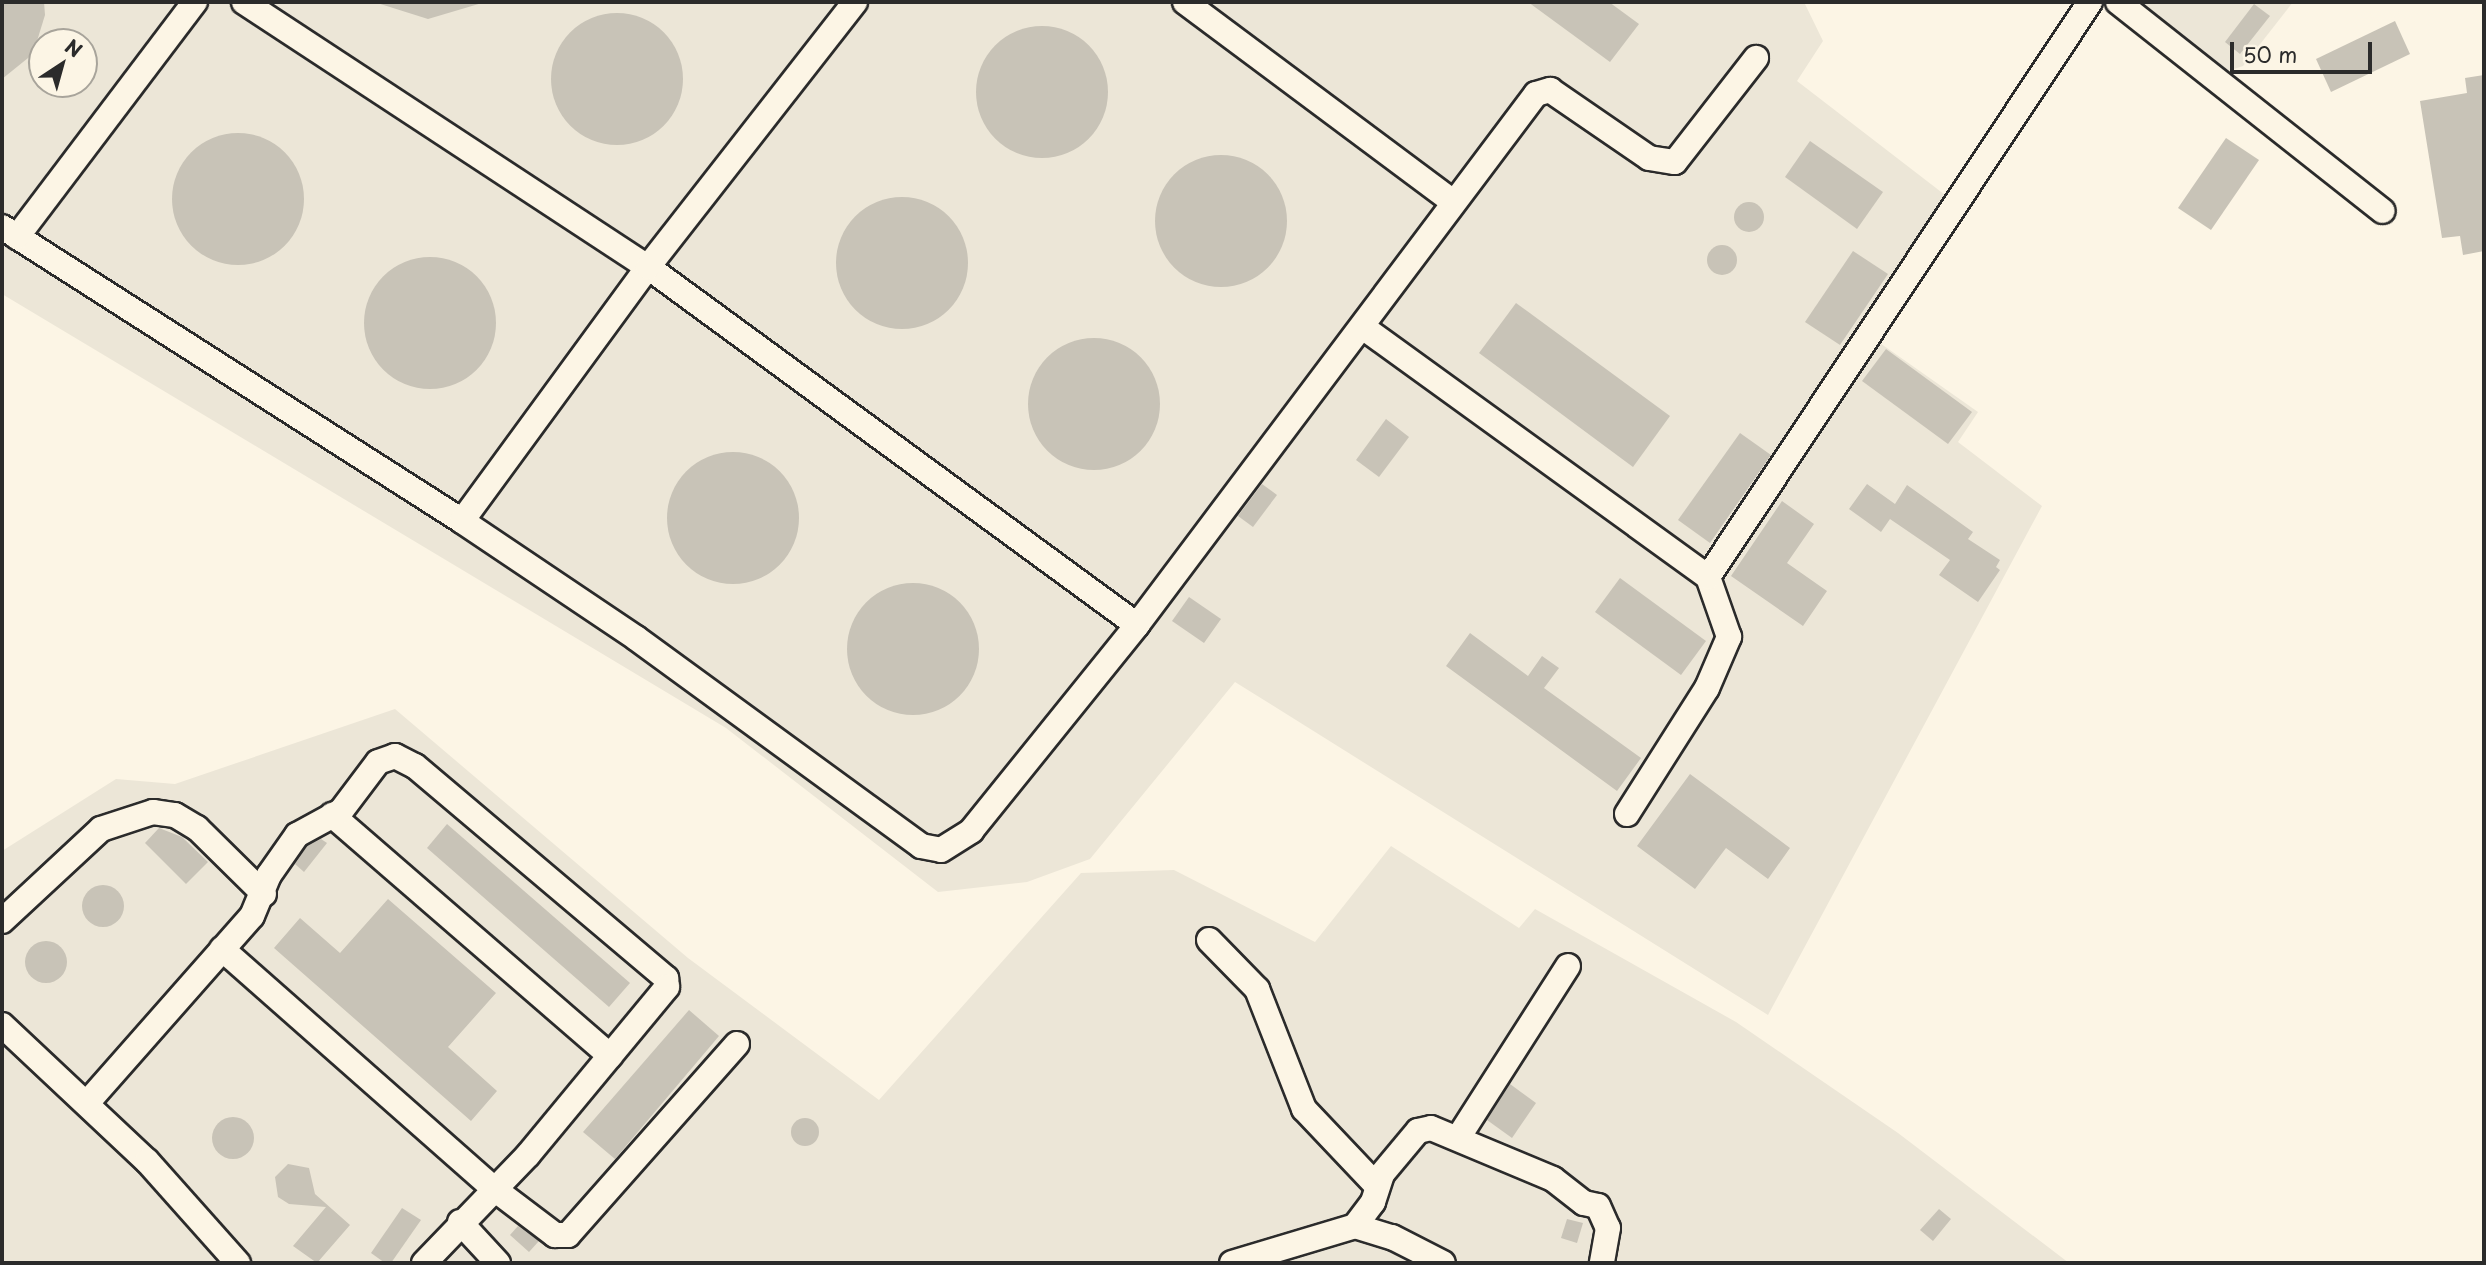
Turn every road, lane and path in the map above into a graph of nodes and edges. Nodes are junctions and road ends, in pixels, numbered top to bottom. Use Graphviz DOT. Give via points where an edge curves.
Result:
graph roads {
  1 [pos="195,2"];
  2 [pos="244,2"];
  3 [pos="855,2"];
  4 [pos="1185,2"];
  5 [pos="2090,2"];
  6 [pos="2118,2"];
  7 [pos="1756,58"];
  8 [pos="1453,202"];
  9 [pos="2383,211"];
  10 [pos="9,232"];
  11 [pos="648,267"];
  12 [pos="1364,328"];
  13 [pos="461,522"];
  14 [pos="1708,577"];
  15 [pos="1137,625"];
  16 [pos="1627,814"];
  17 [pos="332,815"];
  18 [pos="264,894"];
  19 [pos="2,921"];
  20 [pos="1209,940"];
  21 [pos="222,949"];
  22 [pos="1568,967"];
  23 [pos="2,1025"];
  24 [pos="737,1044"];
  25 [pos="610,1056"];
  26 [pos="87,1103"];
  27 [pos="1458,1138"];
  28 [pos="1377,1186"];
  29 [pos="493,1188"];
  30 [pos="460,1222"];
  31 [pos="1355,1226"];
  32 [pos="238,1263"];
  33 [pos="424,1263"];
  34 [pos="498,1263"];
  35 [pos="1232,1263"];
  36 [pos="1443,1263"];
  37 [pos="1602,1263"];
  1 -- 10 [label="street"];
  2 -- 11 [label="street"];
  3 -- 11 [label="street"];
  4 -- 8 [label="street"];
  5 -- 14 [label="street"];
  6 -- 9 [label="street"];
  7 -- 8 [label="street" via="1675,162 1649,158 1550,90 1536,94"];
  8 -- 12 [label="street"];
  10 -- 13 [label="street"];
  11 -- 13 [label="street"];
  11 -- 15 [label="street"];
  12 -- 14 [label="street"];
  12 -- 15 [label="street"];
  13 -- 15 [label="street" via="636,638 921,846 941,850 971,831"];
  14 -- 16 [label="street" via="1730,637 1707,688"];
  17 -- 18 [label="street" via="298,835 269,875"];
  17 -- 25 [label="street"];
  17 -- 25 [label="street" via="341,811 378,762 395,756 415,766 666,978 667,987"];
  18 -- 19 [label="street" via="197,828 175,815 153,812 101,829"];
  18 -- 21 [label="street"];
  20 -- 28 [label="street" via="1257,989 1304,1109"];
  21 -- 26 [label="street"];
  21 -- 29 [label="street"];
  22 -- 27 [label="street"];
  23 -- 26 [label="street"];
  24 -- 29 [label="street" via="568,1235 555,1235"];
  25 -- 29 [label="street" via="528,1155"];
  26 -- 32 [label="street" via="147,1161"];
  27 -- 28 [label="street" via="1431,1128 1418,1131"];
  27 -- 37 [label="street" via="1553,1179 1584,1203 1598,1206 1608,1228"];
  28 -- 31 [label="street" via="1373,1202"];
  29 -- 30 [label="street"];
  30 -- 33 [label="street"];
  30 -- 34 [label="street"];
  31 -- 35 [label="street"];
  31 -- 36 [label="street" via="1392,1237"];
}
